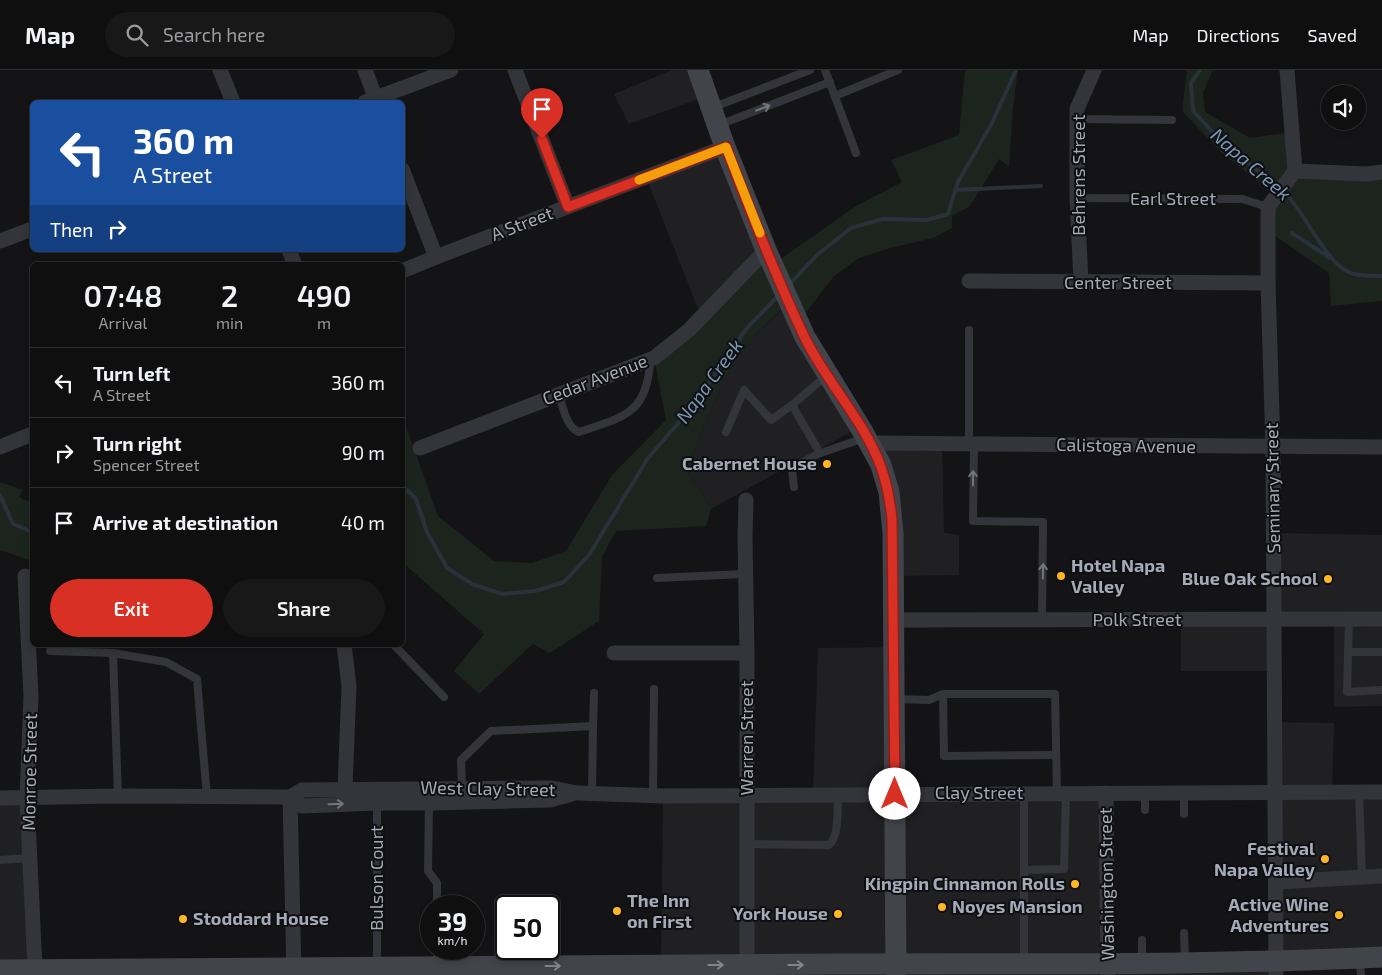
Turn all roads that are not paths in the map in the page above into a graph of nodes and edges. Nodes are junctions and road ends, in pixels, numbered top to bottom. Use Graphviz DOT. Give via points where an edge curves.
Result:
graph roads {
  1 [pos="220,70"];
  2 [pos="365,70"];
  3 [pos="450,70"];
  4 [pos="515,70"];
  5 [pos="698,70"];
  6 [pos="810,70"];
  7 [pos="825,70"];
  8 [pos="898,70"];
  9 [pos="1094,70"];
  10 [pos="1287,70"];
  11 [pos="830,82"];
  12 [pos="834,96"];
  13 [pos="232,100"];
  14 [pos="373,100"];
  15 [pos="375,100"];
  16 [pos="714,117"];
  17 [pos="1077,119"];
  18 [pos="1172,120"];
  19 [pos="726,147"];
  20 [pos="856,153"];
  21 [pos="1382,172"];
  22 [pos="1292,174"];
  23 [pos="405,177"];
  24 [pos="1077,198"];
  25 [pos="1270,205"];
  26 [pos="568,207"];
  27 [pos="30,230"];
  28 [pos="0,241"];
  29 [pos="436,257"];
  30 [pos="770,259"];
  31 [pos="405,270"];
  32 [pos="969,281"];
  33 [pos="1080,282"];
  34 [pos="1268,283"];
  35 [pos="969,330"];
  36 [pos="650,360"];
  37 [pos="828,375"];
  38 [pos="559,395"];
  39 [pos="792,405"];
  40 [pos="726,432"];
  41 [pos="30,435"];
  42 [pos="868,440"];
  43 [pos="971,445"];
  44 [pos="0,447"];
  45 [pos="420,448"];
  46 [pos="817,448"];
  47 [pos="1273,448"];
  48 [pos="1382,448"];
  49 [pos="794,487"];
  50 [pos="746,500"];
  51 [pos="745,574"];
  52 [pos="25,576"];
  53 [pos="657,578"];
  54 [pos="1274,619"];
  55 [pos="1349,619"];
  56 [pos="1382,619"];
  57 [pos="892,620"];
  58 [pos="1042,620"];
  59 [pos="344,647"];
  60 [pos="396,647"];
  61 [pos="50,651"];
  62 [pos="114,652"];
  63 [pos="1348,652"];
  64 [pos="1382,652"];
  65 [pos="614,653"];
  66 [pos="747,653"];
  67 [pos="654,688"];
  68 [pos="1382,690"];
  69 [pos="594,693"];
  70 [pos="943,694"];
  71 [pos="444,697"];
  72 [pos="894,699"];
  73 [pos="593,726"];
  74 [pos="1056,755"];
  75 [pos="345,788"];
  76 [pos="462,788"];
  77 [pos="1276,792"];
  78 [pos="1359,792"];
  79 [pos="1382,792"];
  80 [pos="584,793"];
  81 [pos="1024,793"];
  82 [pos="1062,793"];
  83 [pos="1106,793"];
  84 [pos="1145,793"];
  85 [pos="1184,793"];
  86 [pos="838,794"];
  87 [pos="895,794"];
  88 [pos="377,795"];
  89 [pos="653,795"];
  90 [pos="747,795"];
  91 [pos="118,796"];
  92 [pos="207,797"];
  93 [pos="290,797"];
  94 [pos="0,798"];
  95 [pos="27,798"];
  96 [pos="428,803"];
  97 [pos="1145,810"];
  98 [pos="1184,814"];
  99 [pos="747,844"];
  100 [pos="29,858"];
  101 [pos="0,860"];
  102 [pos="1024,870"];
  103 [pos="1382,876"];
  104 [pos="1362,877"];
  105 [pos="1277,882"];
  106 [pos="436,895"];
  107 [pos="1184,933"];
  108 [pos="1142,940"];
  109 [pos="1382,957"];
  110 [pos="424,960"];
  111 [pos="485,960"];
  112 [pos="1024,964"];
  113 [pos="1142,964"];
  114 [pos="1194,965"];
  115 [pos="1361,966"];
  116 [pos="377,967"];
  117 [pos="1276,968"];
  118 [pos="35,969"];
  119 [pos="896,969"];
  120 [pos="999,969"];
  121 [pos="0,970"];
  122 [pos="747,970"];
  123 [pos="1108,970"];
  124 [pos="294,971"];
  1 -- 13 [label="street"];
  2 -- 14 [label="street"];
  3 -- 15 [label="street"];
  4 -- 26 [label="street"];
  5 -- 16 [label="main road"];
  6 -- 16 [label="lane"];
  7 -- 11 [label="lane"];
  8 -- 12 [label="lane"];
  9 -- 17 [label="street, Behrens Street" via="1077,109"];
  10 -- 22 [label="street"];
  11 -- 12 [label="lane"];
  16 -- 11 [label="lane, one-way"];
  12 -- 20 [label="lane"];
  16 -- 19 [label="main road"];
  17 -- 18 [label="lane"];
  17 -- 24 [label="street, Behrens Street"];
  19 -- 26 [label="street, A Street"];
  19 -- 30 [label="main road"];
  21 -- 22 [label="street"];
  22 -- 25 [label="street"];
  23 -- 29 [label="street"];
  24 -- 25 [label="lane, Earl Street" via="1242,199"];
  24 -- 33 [label="street, Behrens Street"];
  25 -- 34 [label="street, Seminary Street"];
  26 -- 29 [label="street, A Street"];
  27 -- 28 [label="street"];
  29 -- 31 [label="street, A Street"];
  30 -- 36 [label="street, Cedar Avenue"];
  30 -- 37 [label="main road" via="805,337"];
  32 -- 33 [label="street, Center Street"];
  33 -- 34 [label="street, Center Street"];
  34 -- 47 [label="street, Seminary Street"];
  35 -- 43 [label="lane"];
  36 -- 38 [label="street, Cedar Avenue"];
  36 -- 38 [label="lane" via="646,389 636,406 624,416 579,432 573,430"];
  37 -- 39 [label="lane"];
  37 -- 42 [label="main road"];
  38 -- 45 [label="street, Cedar Avenue"];
  39 -- 40 [label="lane" via="771,420 744,390"];
  39 -- 46 [label="lane"];
  41 -- 44 [label="street"];
  42 -- 43 [label="street, Calistoga Avenue"];
  42 -- 49 [label="lane" via="818,454 792,468"];
  42 -- 57 [label="main road" via="880,465 891,505"];
  43 -- 47 [label="street, Calistoga Avenue"];
  58 -- 43 [label="lane, one-way" via="1043,522 974,521"];
  47 -- 48 [label="street, Calistoga Avenue"];
  47 -- 54 [label="street, Seminary Street"];
  50 -- 51 [label="street, Warren Street"];
  51 -- 53 [label="lane"];
  51 -- 66 [label="street, Warren Street"];
  52 -- 95 [label="street, Monroe Street" via="31,696"];
  54 -- 55 [label="street, Polk Street"];
  54 -- 58 [label="street, Polk Street"];
  54 -- 77 [label="street, Seminary Street"];
  55 -- 56 [label="street, Polk Street"];
  55 -- 63 [label="lane"];
  57 -- 58 [label="street, Polk Street"];
  57 -- 72 [label="main road"];
  59 -- 75 [label="street" via="348,686"];
  60 -- 71 [label="lane"];
  61 -- 62 [label="lane"];
  62 -- 91 [label="lane"];
  62 -- 92 [label="lane" via="166,662 197,679"];
  63 -- 64 [label="lane"];
  63 -- 68 [label="lane" via="1347,692"];
  65 -- 66 [label="street"];
  66 -- 90 [label="street, Warren Street"];
  67 -- 89 [label="lane"];
  69 -- 73 [label="lane"];
  70 -- 72 [label="lane" via="929,700"];
  70 -- 74 [label="lane" via="1055,694"];
  70 -- 74 [label="lane" via="944,756"];
  72 -- 87 [label="main road"];
  73 -- 76 [label="lane" via="492,731 461,760"];
  73 -- 80 [label="lane"];
  74 -- 82 [label="lane"];
  75 -- 88 [label="street, West Clay Street"];
  75 -- 93 [label="street, West Clay Street" via="302,790"];
  76 -- 80 [label="street, West Clay Street" via="552,788"];
  76 -- 88 [label="street, West Clay Street"];
  77 -- 78 [label="street, Clay Street"];
  77 -- 85 [label="street, Clay Street"];
  77 -- 105 [label="street, Seminary Street"];
  78 -- 79 [label="street, Clay Street"];
  78 -- 104 [label="lane"];
  80 -- 89 [label="street, Clay Street"];
  80 -- 96 [label="street, West Clay Street" via="550,800"];
  81 -- 82 [label="street, Clay Street"];
  81 -- 87 [label="street, Clay Street"];
  81 -- 102 [label="lane"];
  82 -- 83 [label="street, Clay Street"];
  82 -- 102 [label="lane" via="1064,868"];
  83 -- 84 [label="street, Clay Street"];
  83 -- 123 [label="street, Washington Street"];
  84 -- 85 [label="street, Clay Street"];
  84 -- 97 [label="lane"];
  85 -- 98 [label="lane"];
  86 -- 87 [label="street, Clay Street"];
  86 -- 90 [label="street, Clay Street"];
  86 -- 99 [label="lane" via="836,829 829,845"];
  87 -- 119 [label="main road"];
  93 -- 88 [label="street, West Clay Street, one-way" via="302,806"];
  88 -- 96 [label="street, West Clay Street"];
  88 -- 116 [label="lane, Bulson Court"];
  89 -- 90 [label="street, Clay Street"];
  90 -- 99 [label="street, Warren Street"];
  91 -- 92 [label="street, West Clay Street"];
  91 -- 95 [label="street, West Clay Street"];
  92 -- 93 [label="street, West Clay Street"];
  93 -- 124 [label="street"];
  94 -- 95 [label="street, West Clay Street"];
  95 -- 100 [label="street, Monroe Street"];
  96 -- 106 [label="lane" via="428,872 436,883"];
  99 -- 122 [label="street, Warren Street"];
  100 -- 101 [label="lane"];
  100 -- 118 [label="street, Monroe Street"];
  102 -- 112 [label="lane"];
  103 -- 104 [label="street"];
  104 -- 105 [label="street"];
  105 -- 117 [label="street, Seminary Street"];
  107 -- 114 [label="lane"];
  108 -- 113 [label="lane"];
  109 -- 115 [label="main road"];
  110 -- 116 [label="main road"];
  111 -- 122 [label="main road, one-way"];
  112 -- 120 [label="main road"];
  112 -- 123 [label="main road"];
  113 -- 114 [label="main road"];
  113 -- 123 [label="main road"];
  114 -- 117 [label="main road"];
  115 -- 117 [label="main road"];
  116 -- 124 [label="main road"];
  118 -- 121 [label="main road"];
  118 -- 124 [label="main road"];
  119 -- 120 [label="main road"];
  122 -- 119 [label="main road, one-way"];
}
